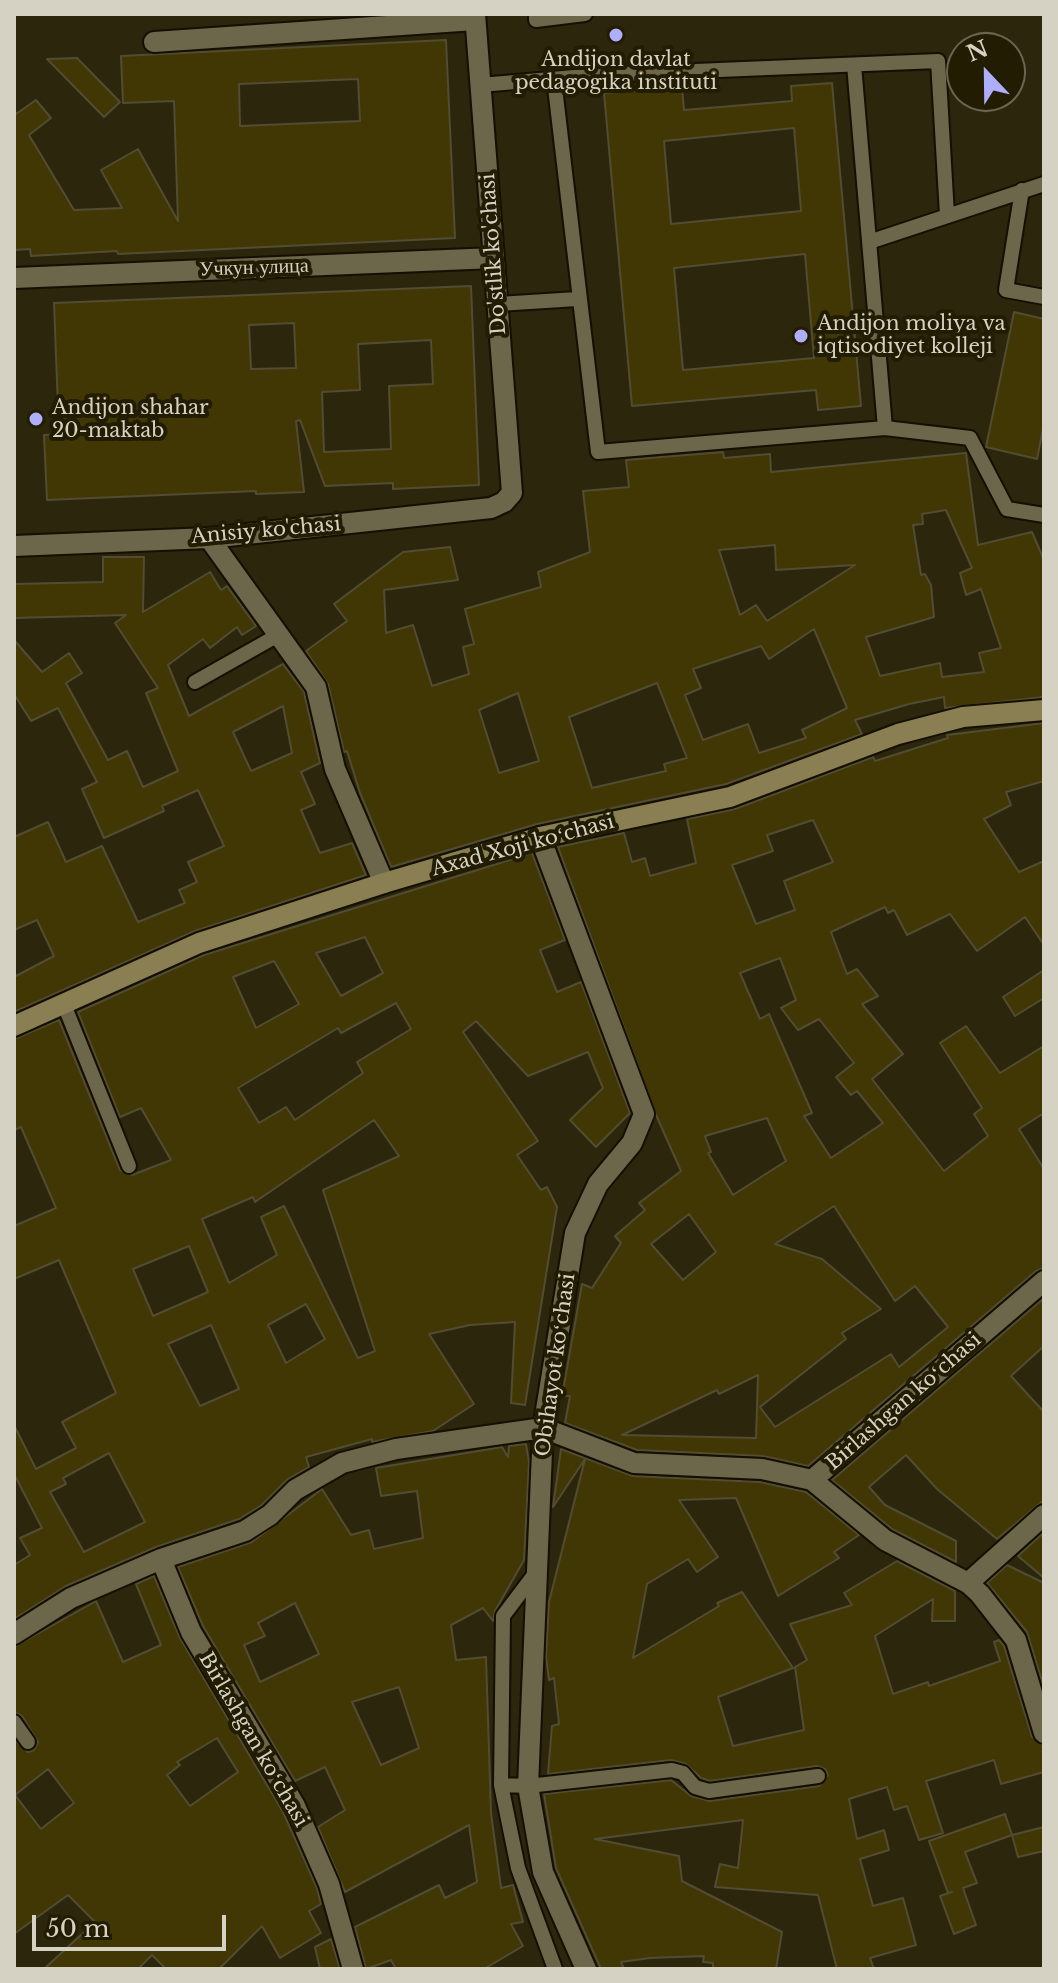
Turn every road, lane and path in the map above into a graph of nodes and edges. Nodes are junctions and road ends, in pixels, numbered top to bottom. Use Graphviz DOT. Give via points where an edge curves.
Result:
graph roads {
  1 [pos="536,14"];
  2 [pos="585,14"];
  3 [pos="475,17"];
  4 [pos="154,42"];
  5 [pos="854,65"];
  6 [pos="554,79"];
  7 [pos="480,85"];
  8 [pos="1044,184"];
  9 [pos="1022,190"];
  10 [pos="947,215"];
  11 [pos="869,242"];
  12 [pos="494,258"];
  13 [pos="14,278"];
  14 [pos="1044,297"];
  15 [pos="577,299"];
  16 [pos="498,304"];
  17 [pos="885,428"];
  18 [pos="512,493"];
  19 [pos="1044,515"];
  20 [pos="209,538"];
  21 [pos="14,546"];
  22 [pos="280,634"];
  23 [pos="195,682"];
  24 [pos="1044,710"];
  25 [pos="540,837"];
  26 [pos="384,883"];
  27 [pos="63,1002"];
  28 [pos="14,1026"];
  29 [pos="129,1166"];
  30 [pos="1044,1281"];
  31 [pos="543,1428"];
  32 [pos="812,1480"];
  33 [pos="1044,1515"];
  34 [pos="161,1559"];
  35 [pos="537,1571"];
  36 [pos="968,1583"];
  37 [pos="14,1634"];
  38 [pos="14,1722"];
  39 [pos="1044,1733"];
  40 [pos="28,1742"];
  41 [pos="818,1776"];
  42 [pos="501,1785"];
  43 [pos="528,1786"];
  44 [pos="353,1969"];
  45 [pos="555,1969"];
  46 [pos="586,1969"];
  1 -- 2 [label="lane" via="536,20"];
  3 -- 4 [label="street"];
  3 -- 7 [label="street, Do'stlik ko'chasi"];
  5 -- 6 [label="lane"];
  5 -- 10 [label="lane" via="938,61"];
  5 -- 11 [label="lane"];
  6 -- 7 [label="lane"];
  6 -- 15 [label="lane"];
  7 -- 12 [label="street, Do'stlik ko'chasi"];
  8 -- 9 [label="lane"];
  9 -- 10 [label="lane"];
  9 -- 14 [label="lane" via="1006,290"];
  10 -- 11 [label="lane"];
  11 -- 17 [label="lane"];
  12 -- 13 [label="street, Учкун улица"];
  12 -- 16 [label="street, Do'stlik ko'chasi"];
  15 -- 16 [label="lane"];
  15 -- 17 [label="lane" via="598,452"];
  16 -- 18 [label="street, Do'stlik ko'chasi"];
  17 -- 19 [label="lane" via="970,438 1007,509"];
  18 -- 20 [label="street, Anisiy ko'chasi" via="491,508"];
  20 -- 21 [label="street, Anisiy ko'chasi"];
  20 -- 22 [label="street"];
  22 -- 23 [label="lane"];
  22 -- 26 [label="street" via="316,687 335,769"];
  24 -- 25 [label="street, Axad Xoji koʻchasi" via="950,721 898,734 730,797"];
  25 -- 26 [label="street, Axad Xoji koʻchasi"];
  25 -- 31 [label="street, Obihayot koʻchasi" via="644,1114 632,1143 598,1184 575,1233"];
  26 -- 27 [label="street, Axad Xoji koʻchasi" via="199,943"];
  27 -- 28 [label="street, Axad Xoji koʻchasi"];
  27 -- 29 [label="lane"];
  30 -- 32 [label="street, Birlashgan koʻchasi"];
  31 -- 32 [label="street, Birlashgan koʻchasi" via="634,1463 762,1469"];
  31 -- 34 [label="street, Birlashgan koʻchasi" via="396,1449 342,1463 295,1490 245,1531"];
  31 -- 35 [label="street, Obihayot koʻchasi"];
  32 -- 36 [label="street" via="885,1540"];
  33 -- 36 [label="street"];
  34 -- 37 [label="street, Birlashgan koʻchasi" via="71,1598"];
  34 -- 44 [label="street, Birlashgan koʻchasi" via="191,1632 295,1806 329,1884"];
  35 -- 42 [label="lane" via="503,1616"];
  35 -- 43 [label="street, Obihayot koʻchasi"];
  36 -- 39 [label="street" via="1016,1640"];
  38 -- 40 [label="lane"];
  41 -- 43 [label="lane" via="709,1791 672,1770"];
  42 -- 43 [label="lane"];
  42 -- 45 [label="lane" via="518,1868"];
  43 -- 46 [label="street, Obihayot koʻchasi" via="543,1872"];
}
